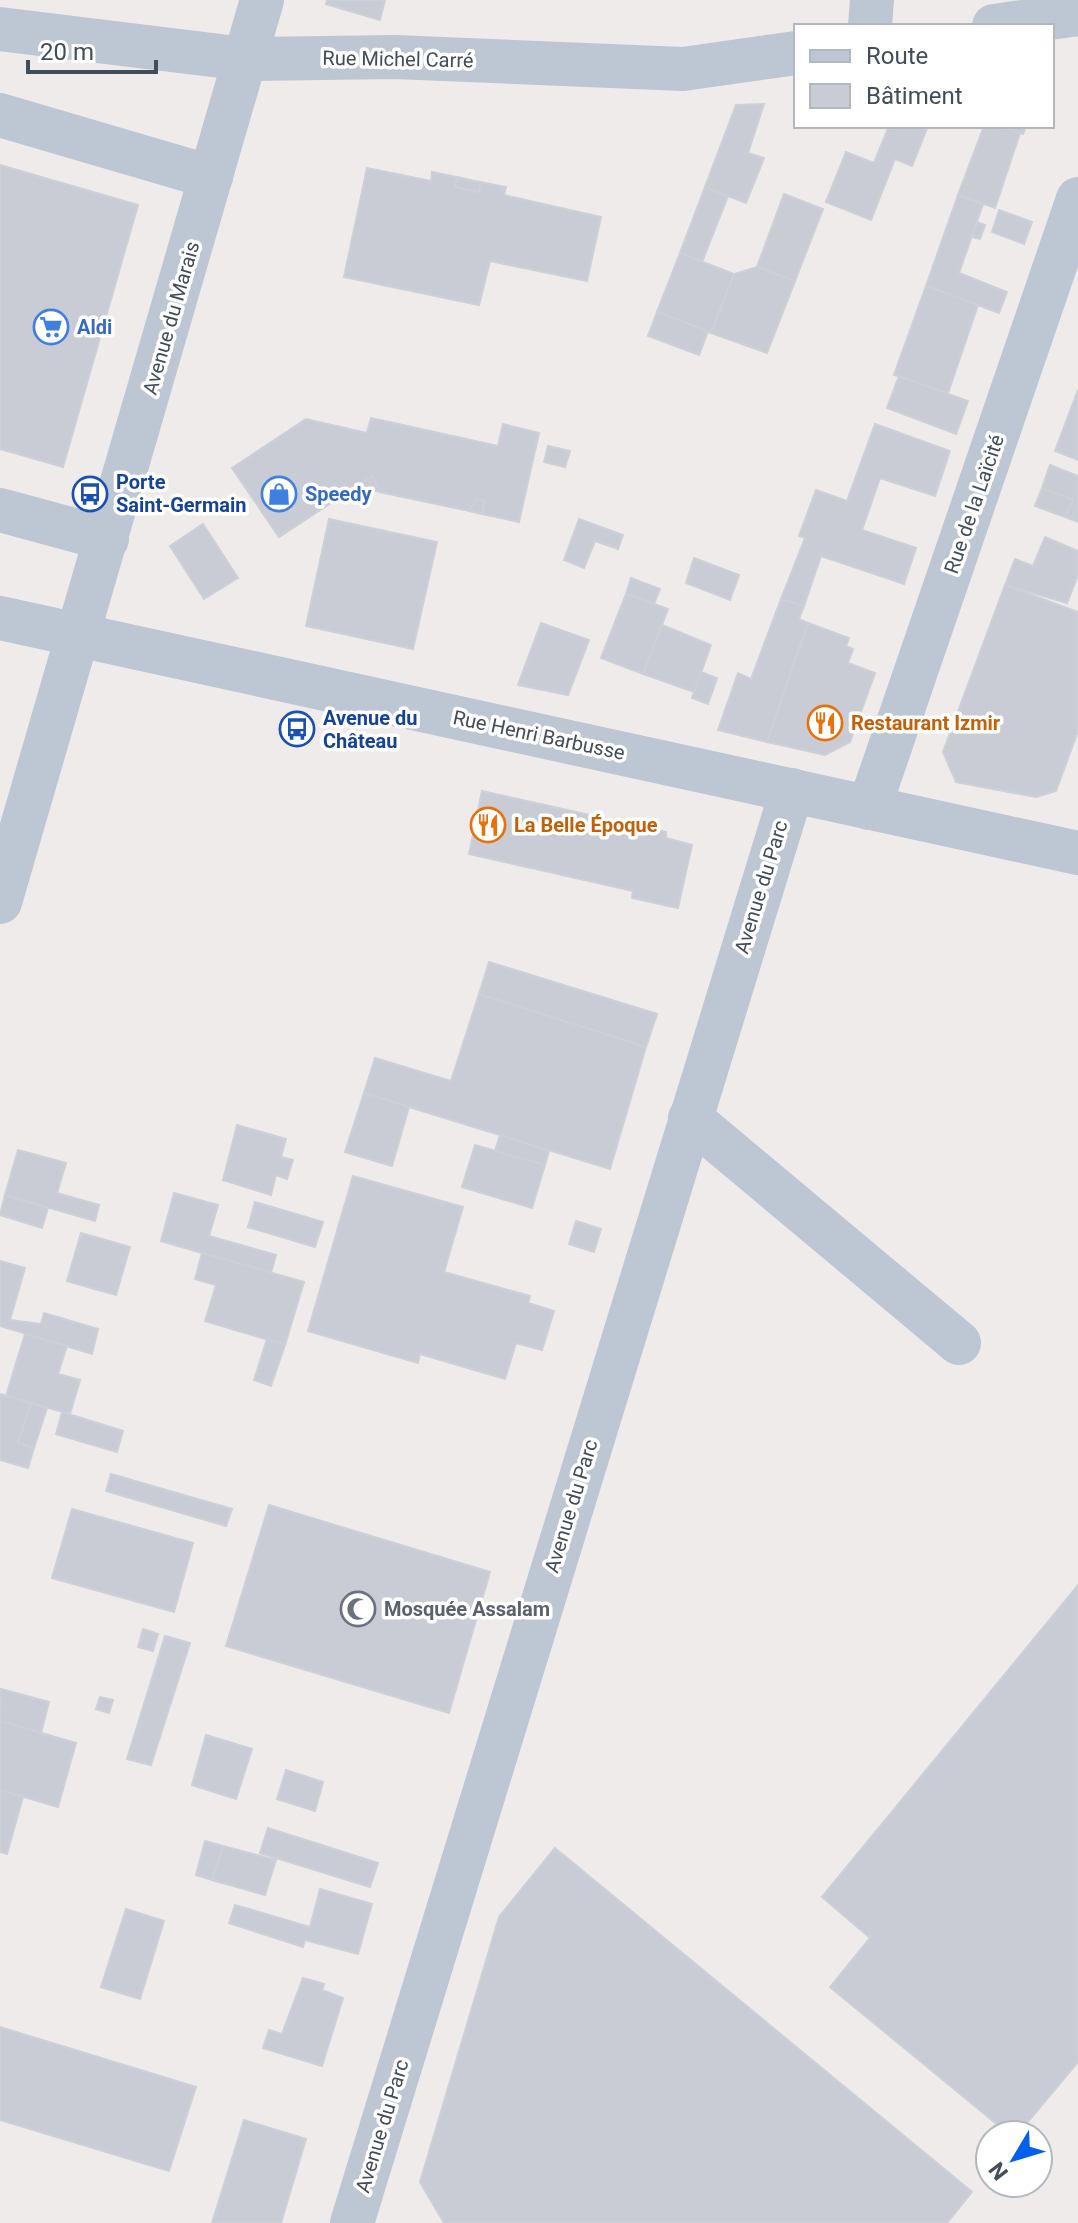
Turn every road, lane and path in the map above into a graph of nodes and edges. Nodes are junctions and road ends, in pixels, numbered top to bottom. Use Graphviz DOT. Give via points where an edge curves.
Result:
graph roads {
  1 [pos="262,0"];
  2 [pos="872,0"];
  3 [pos="1078,14"];
  4 [pos="870,24"];
  5 [pos="1008,24"];
  6 [pos="0,29"];
  7 [pos="794,53"];
  8 [pos="245,59"];
  9 [pos="0,115"];
  10 [pos="211,177"];
  11 [pos="1078,199"];
  12 [pos="0,510"];
  13 [pos="107,539"];
  14 [pos="0,618"];
  15 [pos="80,635"];
  16 [pos="792,790"];
  17 [pos="869,808"];
  18 [pos="1078,853"];
  19 [pos="0,902"];
  20 [pos="690,1118"];
  21 [pos="959,1343"];
  22 [pos="352,2223"];
  1 -- 8 [label="street, Avenue du Marais"];
  2 -- 4 [label="street"];
  3 -- 5 [label="street"];
  6 -- 8 [label="street, Rue Michel Carré"];
  7 -- 8 [label="street, Rue Michel Carré" via="683,69 395,57"];
  8 -- 10 [label="street, Avenue du Marais"];
  9 -- 10 [label="street"];
  10 -- 13 [label="street, Avenue du Marais"];
  11 -- 17 [label="street, Rue de la Laïcité"];
  12 -- 13 [label="street"];
  13 -- 15 [label="street, Avenue du Marais"];
  14 -- 15 [label="street, Rue Henri Barbusse"];
  15 -- 16 [label="street, Rue Henri Barbusse"];
  15 -- 19 [label="street"];
  16 -- 17 [label="street, Rue Henri Barbusse"];
  16 -- 20 [label="street, Avenue du Parc"];
  17 -- 18 [label="street, Rue Henri Barbusse"];
  20 -- 21 [label="street"];
  20 -- 22 [label="street, Avenue du Parc"];
}
